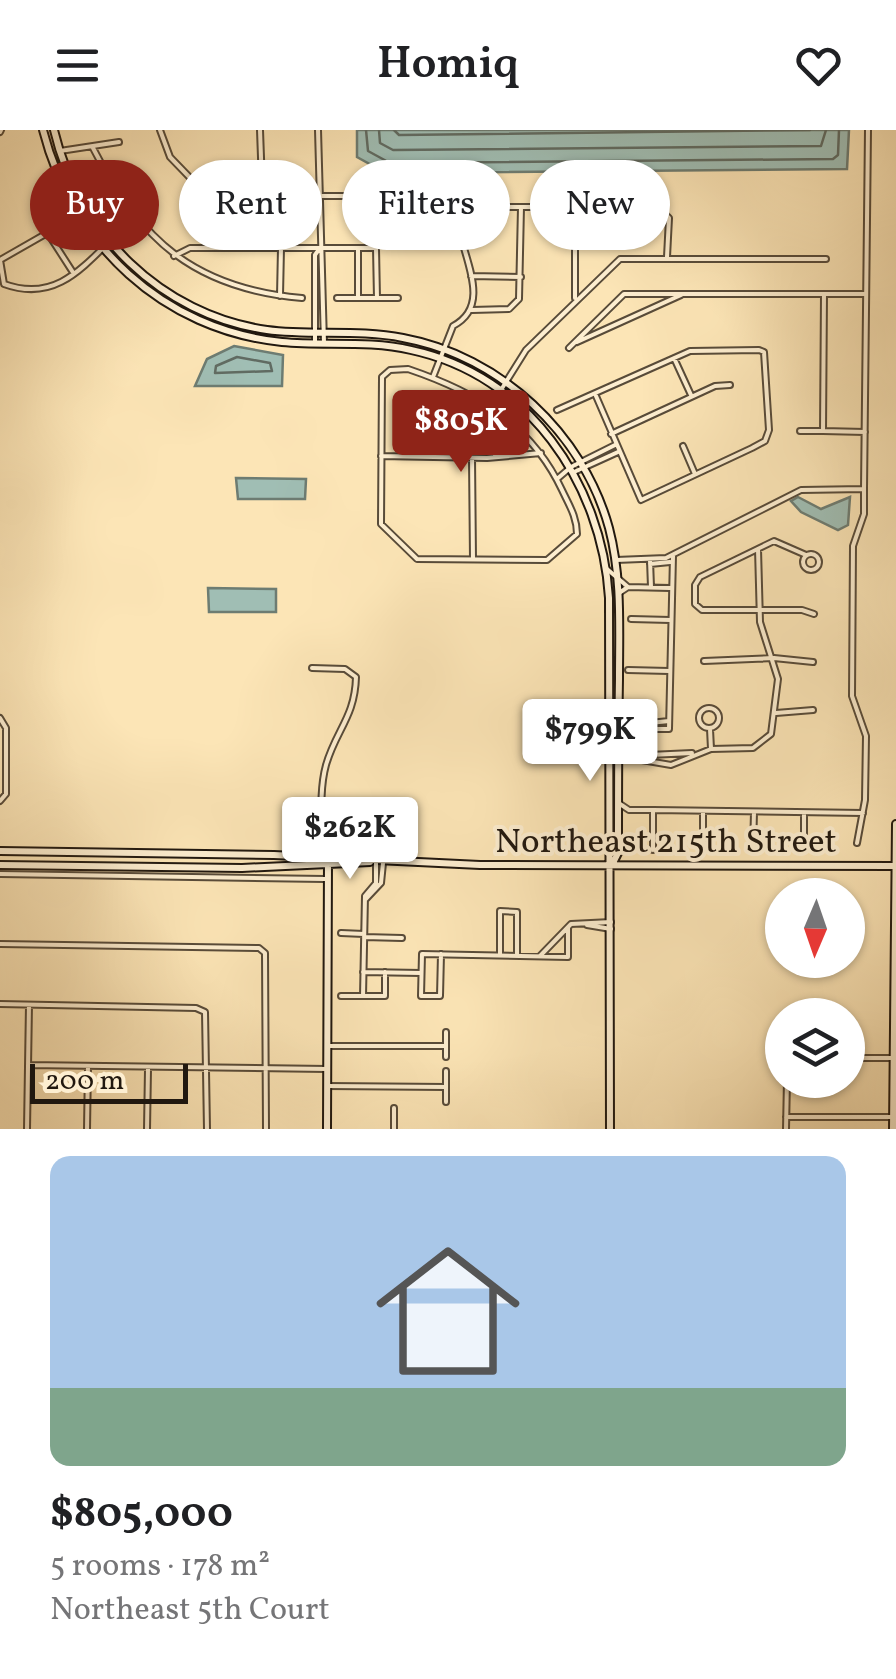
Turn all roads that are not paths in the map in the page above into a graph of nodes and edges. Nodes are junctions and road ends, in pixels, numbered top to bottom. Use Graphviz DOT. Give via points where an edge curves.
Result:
graph roads {
  1 [pos="43,130"];
  2 [pos="54,130"];
  3 [pos="160,130"];
  4 [pos="260,130"];
  5 [pos="318,130"];
  6 [pos="868,130"];
  7 [pos="119,142"];
  8 [pos="93,148"];
  9 [pos="59,150"];
  10 [pos="53,160"];
  11 [pos="63,160"];
  12 [pos="261,160"];
  13 [pos="318,160"];
  14 [pos="179,167"];
  15 [pos="521,207"];
  16 [pos="530,207"];
  17 [pos="30,242"];
  18 [pos="59,250"];
  19 [pos="101,250"];
  20 [pos="103,250"];
  21 [pos="117,250"];
  22 [pos="186,250"];
  23 [pos="280,250"];
  24 [pos="321,250"];
  25 [pos="358,250"];
  26 [pos="376,250"];
  27 [pos="574,250"];
  28 [pos="667,250"];
  29 [pos="174,256"];
  30 [pos="666,259"];
  31 [pos="826,259"];
  32 [pos="0,260"];
  33 [pos="74,274"];
  34 [pos="472,276"];
  35 [pos="521,277"];
  36 [pos="824,294"];
  37 [pos="866,294"];
  38 [pos="682,295"];
  39 [pos="280,296"];
  40 [pos="302,298"];
  41 [pos="337,298"];
  42 [pos="358,298"];
  43 [pos="376,298"];
  44 [pos="398,298"];
  45 [pos="575,298"];
  46 [pos="472,310"];
  47 [pos="320,332"];
  48 [pos="319,342"];
  49 [pos="577,342"];
  50 [pos="444,348"];
  51 [pos="569,348"];
  52 [pos="440,358"];
  53 [pos="674,358"];
  54 [pos="432,378"];
  55 [pos="506,382"];
  56 [pos="730,386"];
  57 [pos="501,391"];
  58 [pos="596,396"];
  59 [pos="691,396"];
  60 [pos="557,410"];
  61 [pos="514,423"];
  62 [pos="800,431"];
  63 [pos="823,431"];
  64 [pos="865,432"];
  65 [pos="610,434"];
  66 [pos="615,445"];
  67 [pos="683,446"];
  68 [pos="618,452"];
  69 [pos="541,454"];
  70 [pos="381,456"];
  71 [pos="495,456"];
  72 [pos="472,458"];
  73 [pos="581,465"];
  74 [pos="571,470"];
  75 [pos="695,474"];
  76 [pos="557,479"];
  77 [pos="864,489"];
  78 [pos="758,548"];
  79 [pos="806,556"];
  80 [pos="473,558"];
  81 [pos="672,559"];
  82 [pos="650,562"];
  83 [pos="613,572"];
  84 [pos="628,587"];
  85 [pos="650,588"];
  86 [pos="670,588"];
  87 [pos="619,593"];
  88 [pos="760,610"];
  89 [pos="814,614"];
  90 [pos="630,619"];
  91 [pos="670,620"];
  92 [pos="774,658"];
  93 [pos="704,660"];
  94 [pos="813,662"];
  95 [pos="312,668"];
  96 [pos="628,670"];
  97 [pos="669,671"];
  98 [pos="813,710"];
  99 [pos="776,713"];
  100 [pos="2,719"];
  101 [pos="669,722"];
  102 [pos="710,729"];
  103 [pos="711,749"];
  104 [pos="692,753"];
  105 [pos="621,757"];
  106 [pos="608,758"];
  107 [pos="0,801"];
  108 [pos="618,803"];
  109 [pos="653,810"];
  110 [pos="704,812"];
  111 [pos="754,812"];
  112 [pos="804,813"];
  113 [pos="862,813"];
  114 [pos="896,824"];
  115 [pos="857,843"];
  116 [pos="703,848"];
  117 [pos="804,849"];
  118 [pos="653,850"];
  119 [pos="753,850"];
  120 [pos="0,851"];
  121 [pos="325,860"];
  122 [pos="380,862"];
  123 [pos="0,864"];
  124 [pos="612,864"];
  125 [pos="894,866"];
  126 [pos="175,872"];
  127 [pos="0,874"];
  128 [pos="328,880"];
  129 [pos="894,919"];
  130 [pos="610,925"];
  131 [pos="568,928"];
  132 [pos="341,933"];
  133 [pos="364,935"];
  134 [pos="402,938"];
  135 [pos="0,944"];
  136 [pos="441,954"];
  137 [pos="500,956"];
  138 [pos="517,956"];
  139 [pos="540,956"];
  140 [pos="364,972"];
  141 [pos="384,972"];
  142 [pos="421,972"];
  143 [pos="894,979"];
  144 [pos="341,996"];
  145 [pos="363,996"];
  146 [pos="0,1004"];
  147 [pos="29,1005"];
  148 [pos="446,1032"];
  149 [pos="894,1040"];
  150 [pos="327,1046"];
  151 [pos="446,1046"];
  152 [pos="446,1057"];
  153 [pos="865,1058"];
  154 [pos="893,1058"];
  155 [pos="28,1065"];
  156 [pos="88,1066"];
  157 [pos="148,1067"];
  158 [pos="207,1068"];
  159 [pos="266,1069"];
  160 [pos="327,1070"];
  161 [pos="446,1071"];
  162 [pos="327,1086"];
  163 [pos="446,1087"];
  164 [pos="786,1098"];
  165 [pos="895,1098"];
  166 [pos="446,1102"];
  167 [pos="394,1108"];
  168 [pos="893,1116"];
  169 [pos="786,1117"];
  170 [pos="27,1129"];
  171 [pos="87,1129"];
  172 [pos="147,1129"];
  173 [pos="207,1129"];
  174 [pos="266,1129"];
  175 [pos="327,1129"];
  176 [pos="394,1129"];
  177 [pos="610,1129"];
  178 [pos="786,1129"];
  179 [pos="893,1129"];
  1 -- 10 [label="street"];
  2 -- 9 [label="street"];
  3 -- 14 [label="street"];
  4 -- 12 [label="street"];
  5 -- 13 [label="street"];
  6 -- 37 [label="street"];
  7 -- 8 [label="street"];
  8 -- 9 [label="street"];
  8 -- 29 [label="street" via="120,198"];
  9 -- 11 [label="street"];
  15 -- 16 [label="street"];
  15 -- 34 [label="street" via="457,212"];
  15 -- 35 [label="street"];
  17 -- 32 [label="street"];
  18 -- 33 [label="street"];
  19 -- 33 [label="street"];
  20 -- 48 [label="street" via="143,288 207,324 260,339"];
  21 -- 47 [label="street" via="148,280 200,310 264,329"];
  22 -- 29 [label="street"];
  23 -- 39 [label="street"];
  24 -- 47 [label="street"];
  25 -- 42 [label="street"];
  26 -- 43 [label="street"];
  27 -- 45 [label="street"];
  28 -- 30 [label="street"];
  29 -- 39 [label="street" via="215,279"];
  30 -- 31 [label="street"];
  30 -- 45 [label="street" via="620,259"];
  32 -- 33 [label="street" via="4,284 22,290 48,290"];
  34 -- 35 [label="street"];
  34 -- 46 [label="street"];
  35 -- 46 [label="street" via="520,296 509,310"];
  36 -- 37 [label="street"];
  36 -- 38 [label="street"];
  36 -- 63 [label="street"];
  37 -- 64 [label="street"];
  38 -- 49 [label="street"];
  38 -- 49 [label="street" via="624,294"];
  39 -- 40 [label="street"];
  41 -- 42 [label="street"];
  42 -- 43 [label="street"];
  43 -- 44 [label="street"];
  45 -- 55 [label="street"];
  46 -- 50 [label="street" via="453,326"];
  47 -- 48 [label="street"];
  47 -- 50 [label="street" via="381,334"];
  48 -- 52 [label="street" via="374,343"];
  49 -- 51 [label="street"];
  50 -- 52 [label="street"];
  50 -- 55 [label="street"];
  52 -- 54 [label="street"];
  52 -- 57 [label="street"];
  53 -- 58 [label="street"];
  53 -- 59 [label="street"];
  53 -- 75 [label="street" via="717,348 764,352 765,441"];
  54 -- 61 [label="street" via="472,394"];
  54 -- 70 [label="street" via="408,369 382,377"];
  55 -- 57 [label="street"];
  55 -- 73 [label="street" via="544,414"];
  56 -- 59 [label="street"];
  57 -- 74 [label="street" via="541,426"];
  58 -- 60 [label="street"];
  58 -- 65 [label="street"];
  59 -- 65 [label="street"];
  61 -- 69 [label="street"];
  61 -- 71 [label="street"];
  62 -- 63 [label="street"];
  63 -- 64 [label="street"];
  64 -- 77 [label="street"];
  65 -- 66 [label="street"];
  66 -- 68 [label="street"];
  66 -- 73 [label="street"];
  67 -- 75 [label="street"];
  68 -- 73 [label="street"];
  68 -- 75 [label="street" via="641,500"];
  69 -- 71 [label="street"];
  69 -- 76 [label="street"];
  70 -- 72 [label="street"];
  70 -- 80 [label="street" via="381,524 417,560"];
  71 -- 72 [label="street"];
  72 -- 80 [label="street"];
  73 -- 74 [label="street"];
  73 -- 83 [label="street" via="601,503"];
  74 -- 76 [label="street"];
  74 -- 83 [label="street" via="590,502"];
  76 -- 80 [label="street" via="577,534 546,560"];
  77 -- 81 [label="street" via="801,490"];
  77 -- 113 [label="street" via="853,546 852,696 866,736"];
  78 -- 79 [label="street" via="778,541"];
  78 -- 88 [label="street"];
  78 -- 88 [label="street" via="696,580 697,608"];
  81 -- 82 [label="street"];
  81 -- 86 [label="street"];
  82 -- 83 [label="street" via="625,562"];
  82 -- 85 [label="street"];
  83 -- 84 [label="street"];
  83 -- 87 [label="street"];
  83 -- 106 [label="street"];
  84 -- 85 [label="street"];
  84 -- 87 [label="street"];
  85 -- 86 [label="street"];
  86 -- 91 [label="street"];
  87 -- 105 [label="street"];
  88 -- 89 [label="street"];
  88 -- 92 [label="street"];
  90 -- 91 [label="street"];
  91 -- 97 [label="street"];
  92 -- 93 [label="street"];
  92 -- 94 [label="street"];
  92 -- 99 [label="street"];
  95 -- 121 [label="street" via="345,669 356,677 352,714 327,762"];
  96 -- 97 [label="street"];
  97 -- 101 [label="street"];
  98 -- 99 [label="street"];
  99 -- 103 [label="street" via="762,744"];
  100 -- 107 [label="street" via="6,794"];
  101 -- 101 [label="street" via="669,729 630,725 634,721"];
  102 -- 102 [label="street" via="720,720 710,708 699,719"];
  102 -- 103 [label="street"];
  103 -- 104 [label="street"];
  104 -- 105 [label="street"];
  104 -- 105 [label="street" via="671,765"];
  105 -- 106 [label="street"];
  105 -- 108 [label="street"];
  106 -- 124 [label="street"];
  108 -- 109 [label="street"];
  108 -- 124 [label="street"];
  109 -- 110 [label="street"];
  109 -- 118 [label="street"];
  110 -- 111 [label="street"];
  110 -- 116 [label="street"];
  111 -- 112 [label="street"];
  111 -- 119 [label="street"];
  112 -- 113 [label="street"];
  112 -- 117 [label="street"];
  113 -- 115 [label="street"];
  114 -- 125 [label="street"];
  120 -- 121 [label="street, Northeast 215th Street"];
  121 -- 122 [label="street, Northeast 215th Street"];
  121 -- 126 [label="street, Northeast 215th Street"];
  121 -- 128 [label="street"];
  122 -- 124 [label="street, Northeast 215th Street"];
  122 -- 133 [label="street" via="382,883 364,900"];
  123 -- 126 [label="street, Northeast 215th Street"];
  124 -- 125 [label="street, Northeast 215th Street"];
  124 -- 130 [label="street"];
  125 -- 129 [label="street"];
  126 -- 127 [label="street"];
  126 -- 128 [label="street"];
  128 -- 150 [label="street"];
  129 -- 143 [label="street"];
  130 -- 131 [label="street"];
  130 -- 177 [label="street"];
  131 -- 139 [label="street"];
  131 -- 139 [label="street" via="568,957"];
  132 -- 133 [label="street"];
  133 -- 134 [label="street"];
  133 -- 140 [label="street"];
  135 -- 159 [label="street" via="259,948 266,952"];
  136 -- 137 [label="street"];
  136 -- 142 [label="street" via="422,954"];
  136 -- 142 [label="street" via="440,996 420,996"];
  137 -- 138 [label="street"];
  137 -- 138 [label="street" via="500,911 518,912"];
  138 -- 139 [label="street"];
  140 -- 141 [label="street"];
  140 -- 145 [label="street"];
  141 -- 142 [label="street"];
  141 -- 145 [label="street" via="384,996"];
  143 -- 149 [label="street"];
  144 -- 145 [label="street"];
  146 -- 147 [label="street"];
  147 -- 155 [label="street"];
  147 -- 158 [label="street" via="196,1008 205,1012"];
  148 -- 151 [label="street"];
  149 -- 154 [label="street"];
  150 -- 151 [label="street"];
  150 -- 160 [label="street"];
  151 -- 152 [label="street"];
  153 -- 154 [label="street"];
  154 -- 165 [label="street"];
  155 -- 156 [label="street"];
  155 -- 170 [label="street"];
  156 -- 157 [label="street"];
  156 -- 171 [label="street"];
  157 -- 158 [label="street"];
  157 -- 172 [label="street"];
  158 -- 159 [label="street"];
  158 -- 173 [label="street"];
  159 -- 160 [label="street"];
  159 -- 174 [label="street"];
  160 -- 162 [label="street"];
  161 -- 163 [label="street"];
  162 -- 163 [label="street"];
  162 -- 175 [label="street"];
  163 -- 166 [label="street"];
  164 -- 169 [label="street"];
  165 -- 168 [label="street"];
  167 -- 176 [label="street"];
  168 -- 169 [label="street"];
  168 -- 179 [label="street"];
  169 -- 178 [label="street"];
}
